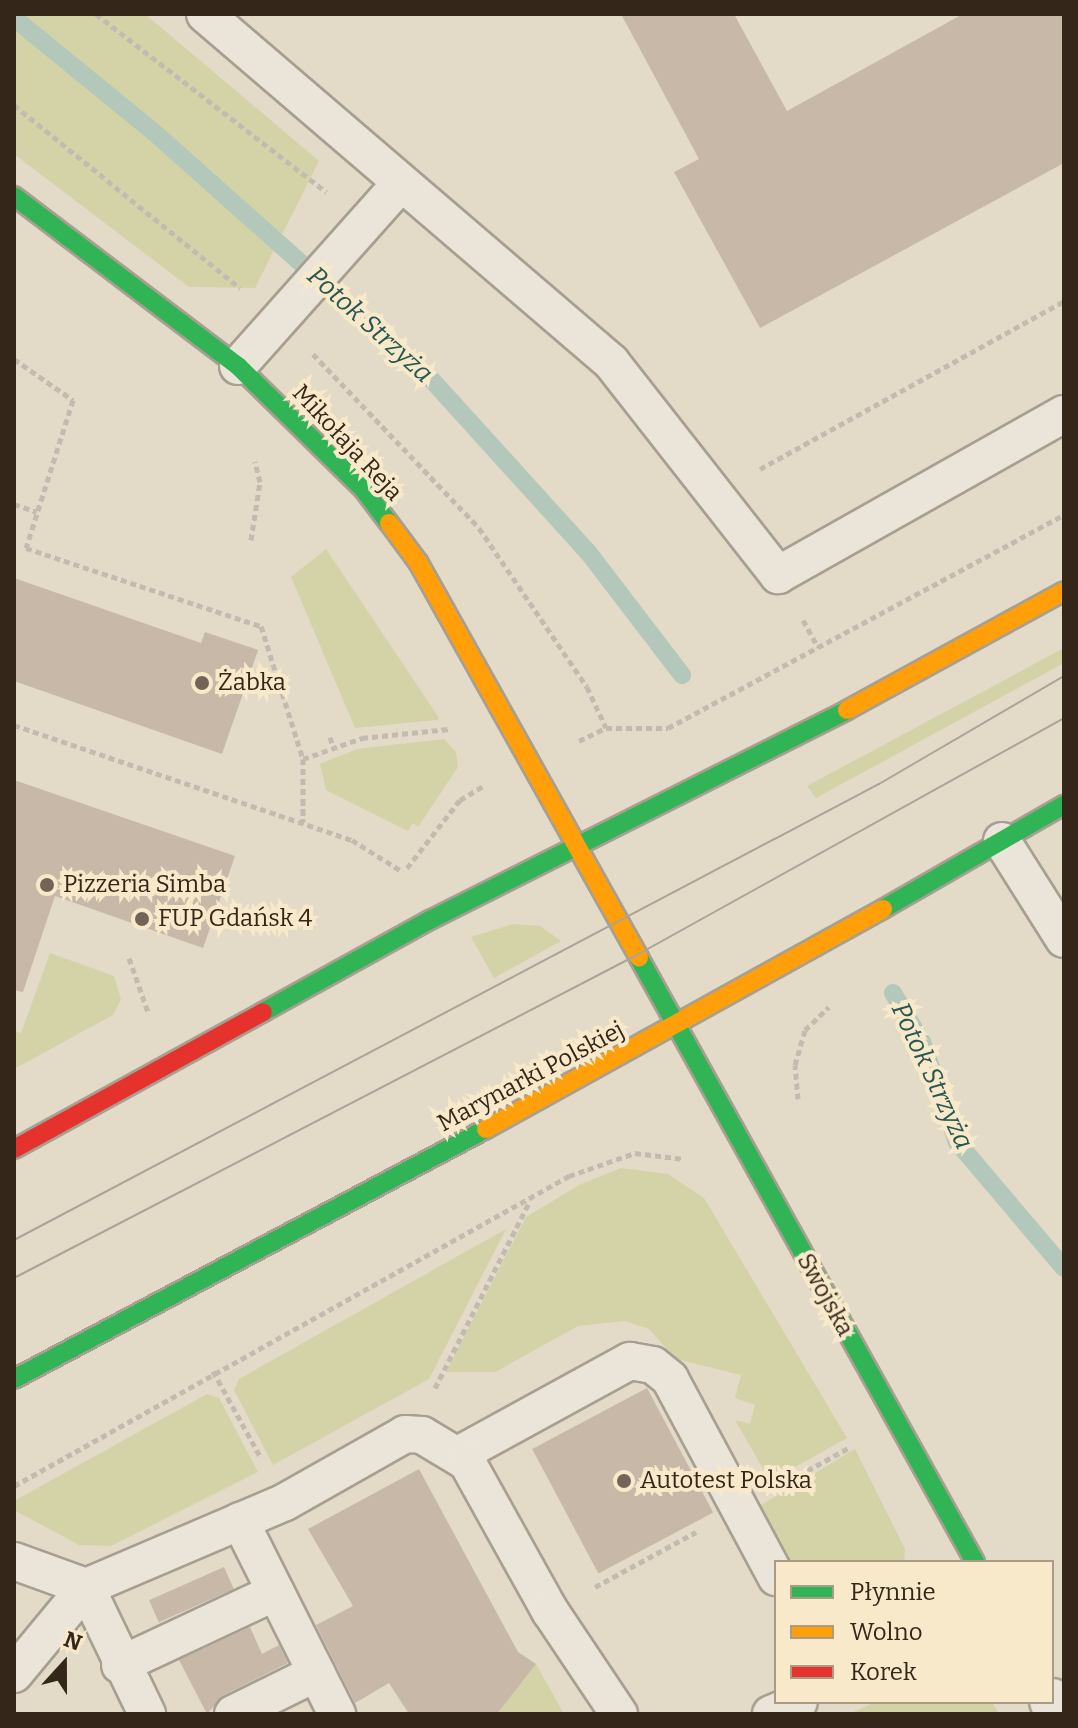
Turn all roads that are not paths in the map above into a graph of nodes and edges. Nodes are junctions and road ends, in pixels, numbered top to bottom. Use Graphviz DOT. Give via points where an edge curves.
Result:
graph roads {
  1 [pos="205,14"];
  2 [pos="400,184"];
  3 [pos="14,196"];
  4 [pos="238,366"];
  5 [pos="1064,414"];
  6 [pos="1064,591"];
  7 [pos="1064,805"];
  8 [pos="1002,841"];
  9 [pos="575,846"];
  10 [pos="1064,939"];
  11 [pos="674,1029"];
  12 [pos="14,1149"];
  13 [pos="14,1379"];
  14 [pos="458,1455"];
  15 [pos="240,1521"];
  16 [pos="974,1560"];
  17 [pos="14,1561"];
  18 [pos="774,1573"];
  19 [pos="86,1587"];
  20 [pos="276,1592"];
  21 [pos="120,1665"];
  22 [pos="316,1673"];
  23 [pos="14,1674"];
  24 [pos="794,1704"];
  25 [pos="147,1714"];
  26 [pos="233,1714"];
  27 [pos="337,1714"];
  28 [pos="619,1714"];
  29 [pos="771,1714"];
  1 -- 2 [label="lane"];
  2 -- 4 [label="lane"];
  2 -- 5 [label="lane" via="611,362 778,575"];
  3 -- 4 [label="main road, Mikołaja Reja"];
  4 -- 9 [label="main road, Mikołaja Reja" via="364,490 418,562"];
  6 -- 9 [label="main road" via="733,772"];
  7 -- 8 [label="main road, Marynarki Polskiej"];
  8 -- 10 [label="lane"];
  8 -- 11 [label="main road, Marynarki Polskiej"];
  9 -- 11 [label="main road, Swojska"];
  9 -- 12 [label="main road"];
  11 -- 13 [label="main road, Marynarki Polskiej"];
  11 -- 16 [label="main road, Swojska"];
  14 -- 15 [label="lane" via="422,1435 405,1434 285,1502"];
  14 -- 18 [label="lane" via="630,1361 653,1365 670,1379"];
  14 -- 28 [label="lane"];
  15 -- 19 [label="lane"];
  15 -- 20 [label="lane"];
  17 -- 19 [label="lane"];
  19 -- 21 [label="lane"];
  19 -- 23 [label="lane"];
  20 -- 21 [label="lane"];
  20 -- 22 [label="lane"];
  21 -- 25 [label="lane"];
  22 -- 26 [label="lane"];
  22 -- 27 [label="lane"];
  24 -- 29 [label="lane"];
}
